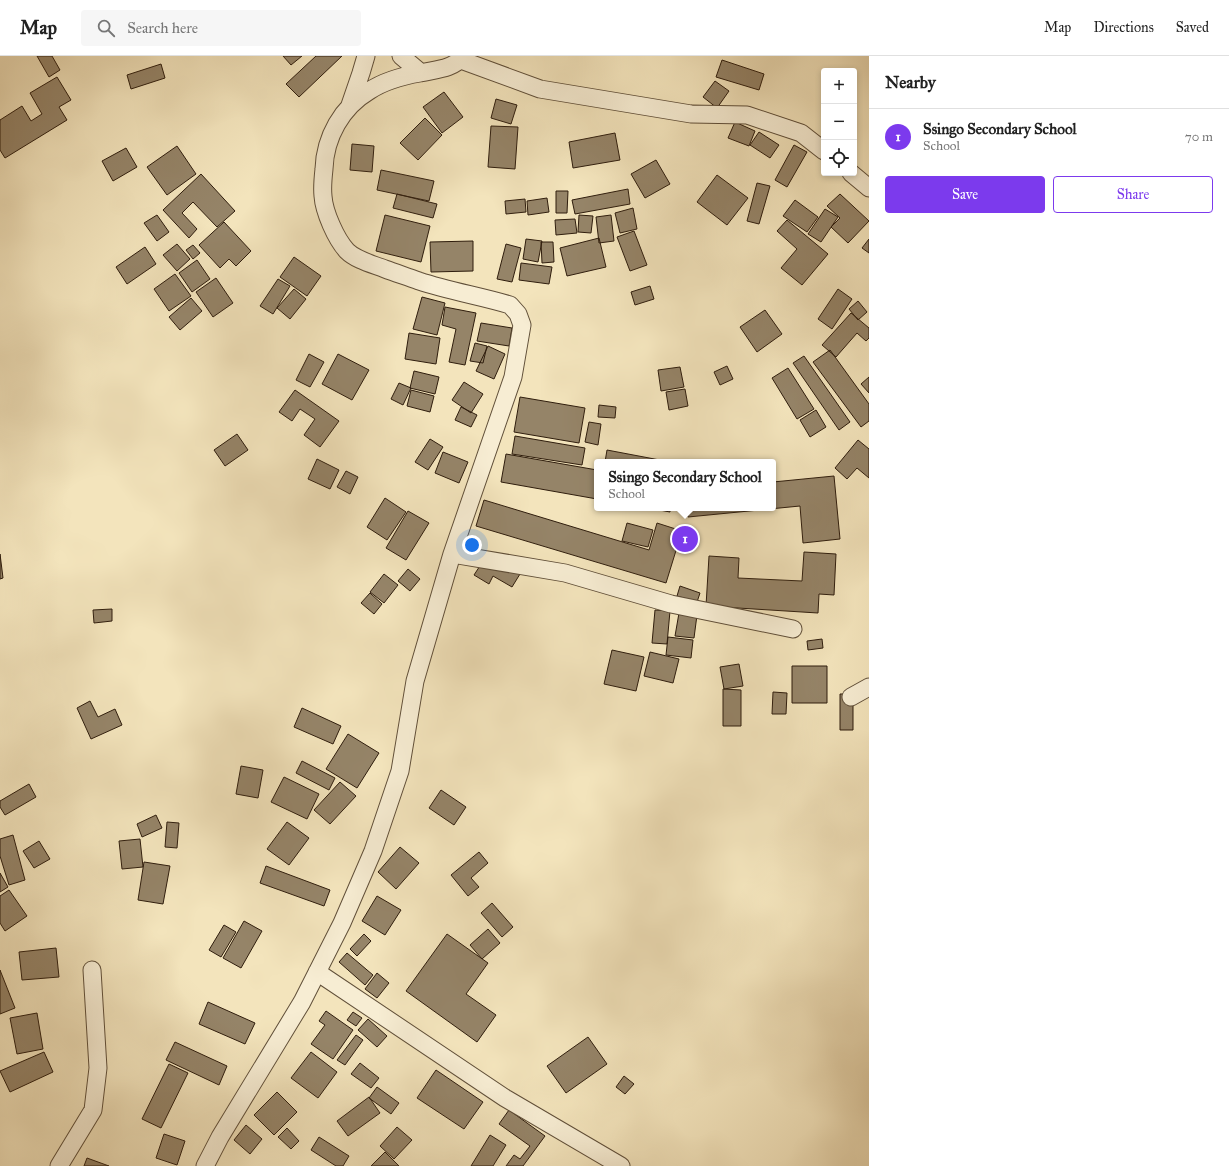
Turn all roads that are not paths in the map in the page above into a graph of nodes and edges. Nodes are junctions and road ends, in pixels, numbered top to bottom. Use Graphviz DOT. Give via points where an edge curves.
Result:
graph roads {
  1 [pos="366,56"];
  2 [pos="401,56"];
  3 [pos="462,58"];
  4 [pos="420,72"];
  5 [pos="350,105"];
  6 [pos="821,149"];
  7 [pos="855,176"];
  8 [pos="869,188"];
  9 [pos="452,554"];
  10 [pos="792,629"];
  11 [pos="869,687"];
  12 [pos="850,697"];
  13 [pos="92,970"];
  14 [pos="317,972"];
  15 [pos="59,1166"];
  16 [pos="205,1166"];
  17 [pos="621,1166"];
  1 -- 5 [label="street"];
  2 -- 4 [label="street"];
  3 -- 4 [label="street" via="448,68"];
  3 -- 6 [label="street" via="540,89 691,114 747,115 801,133"];
  4 -- 5 [label="street" via="391,80 368,91"];
  5 -- 9 [label="street" via="329,140 324,162 323,197 336,236 348,252 364,261 420,281 510,305 518,314 522,325 513,377"];
  7 -- 8 [label="street"];
  9 -- 10 [label="street" via="565,573 671,604"];
  9 -- 14 [label="street" via="415,681 400,771 373,851 342,923"];
  11 -- 12 [label="street"];
  13 -- 15 [label="street" via="98,1068 93,1110"];
  14 -- 16 [label="street" via="302,1002"];
  14 -- 17 [label="street" via="505,1098"];
}
